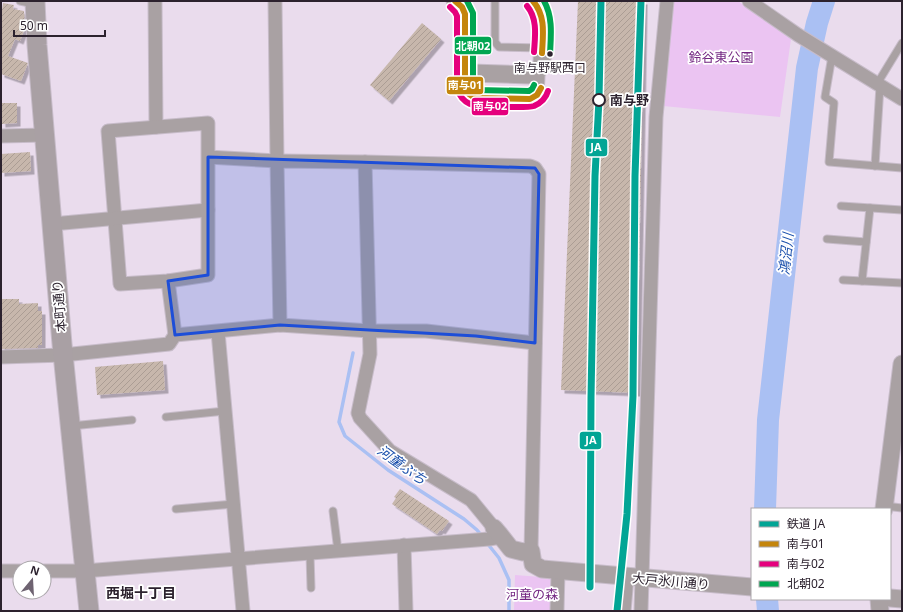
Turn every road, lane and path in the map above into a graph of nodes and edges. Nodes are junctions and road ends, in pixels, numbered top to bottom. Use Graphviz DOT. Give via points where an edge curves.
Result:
graph roads {
  1 [pos="155,1"];
  2 [pos="275,1"];
  3 [pos="496,1"];
  4 [pos="533,1"];
  5 [pos="667,1"];
  6 [pos="749,1"];
  7 [pos="30,2"];
  8 [pos="464,5"];
  9 [pos="902,43"];
  10 [pos="542,48"];
  11 [pos="828,54"];
  12 [pos="465,64"];
  13 [pos="542,65"];
  14 [pos="878,85"];
  15 [pos="902,99"];
  16 [pos="156,127"];
  17 [pos="45,135"];
  18 [pos="1,136"];
  19 [pos="208,157"];
  20 [pos="277,161"];
  21 [pos="365,162"];
  22 [pos="875,166"];
  23 [pos="902,168"];
  24 [pos="841,206"];
  25 [pos="870,208"];
  26 [pos="208,210"];
  27 [pos="902,210"];
  28 [pos="114,218"];
  29 [pos="52,224"];
  30 [pos="827,239"];
  31 [pos="866,242"];
  32 [pos="843,280"];
  33 [pos="168,281"];
  34 [pos="862,281"];
  35 [pos="902,283"];
  36 [pos="280,324"];
  37 [pos="370,331"];
  38 [pos="218,332"];
  39 [pos="175,335"];
  40 [pos="535,343"];
  41 [pos="63,356"];
  42 [pos="1,357"];
  43 [pos="902,364"];
  44 [pos="901,383"];
  45 [pos="225,411"];
  46 [pos="166,417"];
  47 [pos="132,420"];
  48 [pos="70,426"];
  49 [pos="234,504"];
  50 [pos="885,508"];
  51 [pos="902,508"];
  52 [pos="176,509"];
  53 [pos="333,511"];
  54 [pos="490,536"];
  55 [pos="404,545"];
  56 [pos="338,551"];
  57 [pos="531,551"];
  58 [pos="310,554"];
  59 [pos="238,560"];
  60 [pos="1,571"];
  61 [pos="12,571"];
  62 [pos="52,571"];
  63 [pos="84,571"];
  64 [pos="558,571"];
  65 [pos="635,578"];
  66 [pos="751,587"];
  67 [pos="311,588"];
  68 [pos="891,598"];
  69 [pos="902,599"];
  70 [pos="879,600"];
  71 [pos="89,611"];
  72 [pos="243,611"];
  73 [pos="406,611"];
  74 [pos="557,611"];
  75 [pos="624,611"];
  76 [pos="641,611"];
  77 [pos="880,611"];
  1 -- 16 [label="street"];
  2 -- 20 [label="street"];
  3 -- 10 [label="lane" via="497,46"];
  4 -- 10 [label="street" via="537,4 543,20"];
  5 -- 65 [label="street" via="656,117"];
  6 -- 11 [label="street"];
  7 -- 17 [label="main road, 本町通り"];
  8 -- 12 [label="street"];
  9 -- 14 [label="lane"];
  10 -- 13 [label="street"];
  11 -- 14 [label="street"];
  11 -- 22 [label="lane" via="825,97 834,103 829,162"];
  12 -- 13 [label="street" via="471,73 475,74 529,75 534,74"];
  12 -- 13 [label="lane" via="465,87 470,96 530,100 541,88"];
  14 -- 15 [label="street"];
  14 -- 22 [label="lane"];
  16 -- 19 [label="street" via="208,123"];
  16 -- 28 [label="street" via="108,131"];
  17 -- 18 [label="street"];
  17 -- 29 [label="main road, 本町通り"];
  19 -- 20 [label="street"];
  19 -- 26 [label="street"];
  20 -- 21 [label="street"];
  20 -- 36 [label="street"];
  21 -- 37 [label="street"];
  21 -- 40 [label="street" via="535,168 539,174"];
  22 -- 23 [label="lane"];
  24 -- 25 [label="lane"];
  25 -- 27 [label="lane"];
  25 -- 31 [label="lane"];
  26 -- 28 [label="street"];
  26 -- 33 [label="street" via="208,275"];
  28 -- 29 [label="street"];
  28 -- 33 [label="street" via="120,284"];
  29 -- 41 [label="main road, 本町通り"];
  30 -- 31 [label="lane"];
  31 -- 34 [label="lane"];
  32 -- 34 [label="lane"];
  33 -- 39 [label="street"];
  34 -- 35 [label="lane"];
  36 -- 37 [label="street"];
  36 -- 38 [label="street"];
  37 -- 40 [label="street" via="426,331"];
  37 -- 54 [label="street" via="370,354 358,413 360,418 390,451 471,500"];
  38 -- 39 [label="street"];
  38 -- 45 [label="street"];
  39 -- 41 [label="street" via="169,344"];
  40 -- 57 [label="street"];
  41 -- 42 [label="street"];
  41 -- 48 [label="main road, 本町通り"];
  43 -- 44 [label="street"];
  44 -- 50 [label="street"];
  45 -- 46 [label="lane"];
  45 -- 49 [label="street"];
  47 -- 48 [label="lane"];
  48 -- 63 [label="main road, 本町通り"];
  49 -- 52 [label="lane"];
  49 -- 59 [label="street"];
  50 -- 51 [label="lane"];
  53 -- 56 [label="lane"];
  54 -- 55 [label="street"];
  54 -- 57 [label="street" via="513,550"];
  55 -- 56 [label="street"];
  55 -- 73 [label="street"];
  56 -- 58 [label="street"];
  57 -- 64 [label="street, 大戸氷川通り" via="532,562 536,567"];
  58 -- 59 [label="street"];
  58 -- 67 [label="lane"];
  59 -- 63 [label="street"];
  59 -- 72 [label="street"];
  60 -- 61 [label="street"];
  62 -- 63 [label="street"];
  63 -- 71 [label="main road, 本町通り"];
  64 -- 65 [label="street, 大戸氷川通り"];
  64 -- 74 [label="street"];
  65 -- 66 [label="street, 大戸氷川通り"];
  65 -- 75 [label="street"];
  65 -- 76 [label="street"];
  68 -- 69 [label="street"];
  70 -- 77 [label="street"];
}
